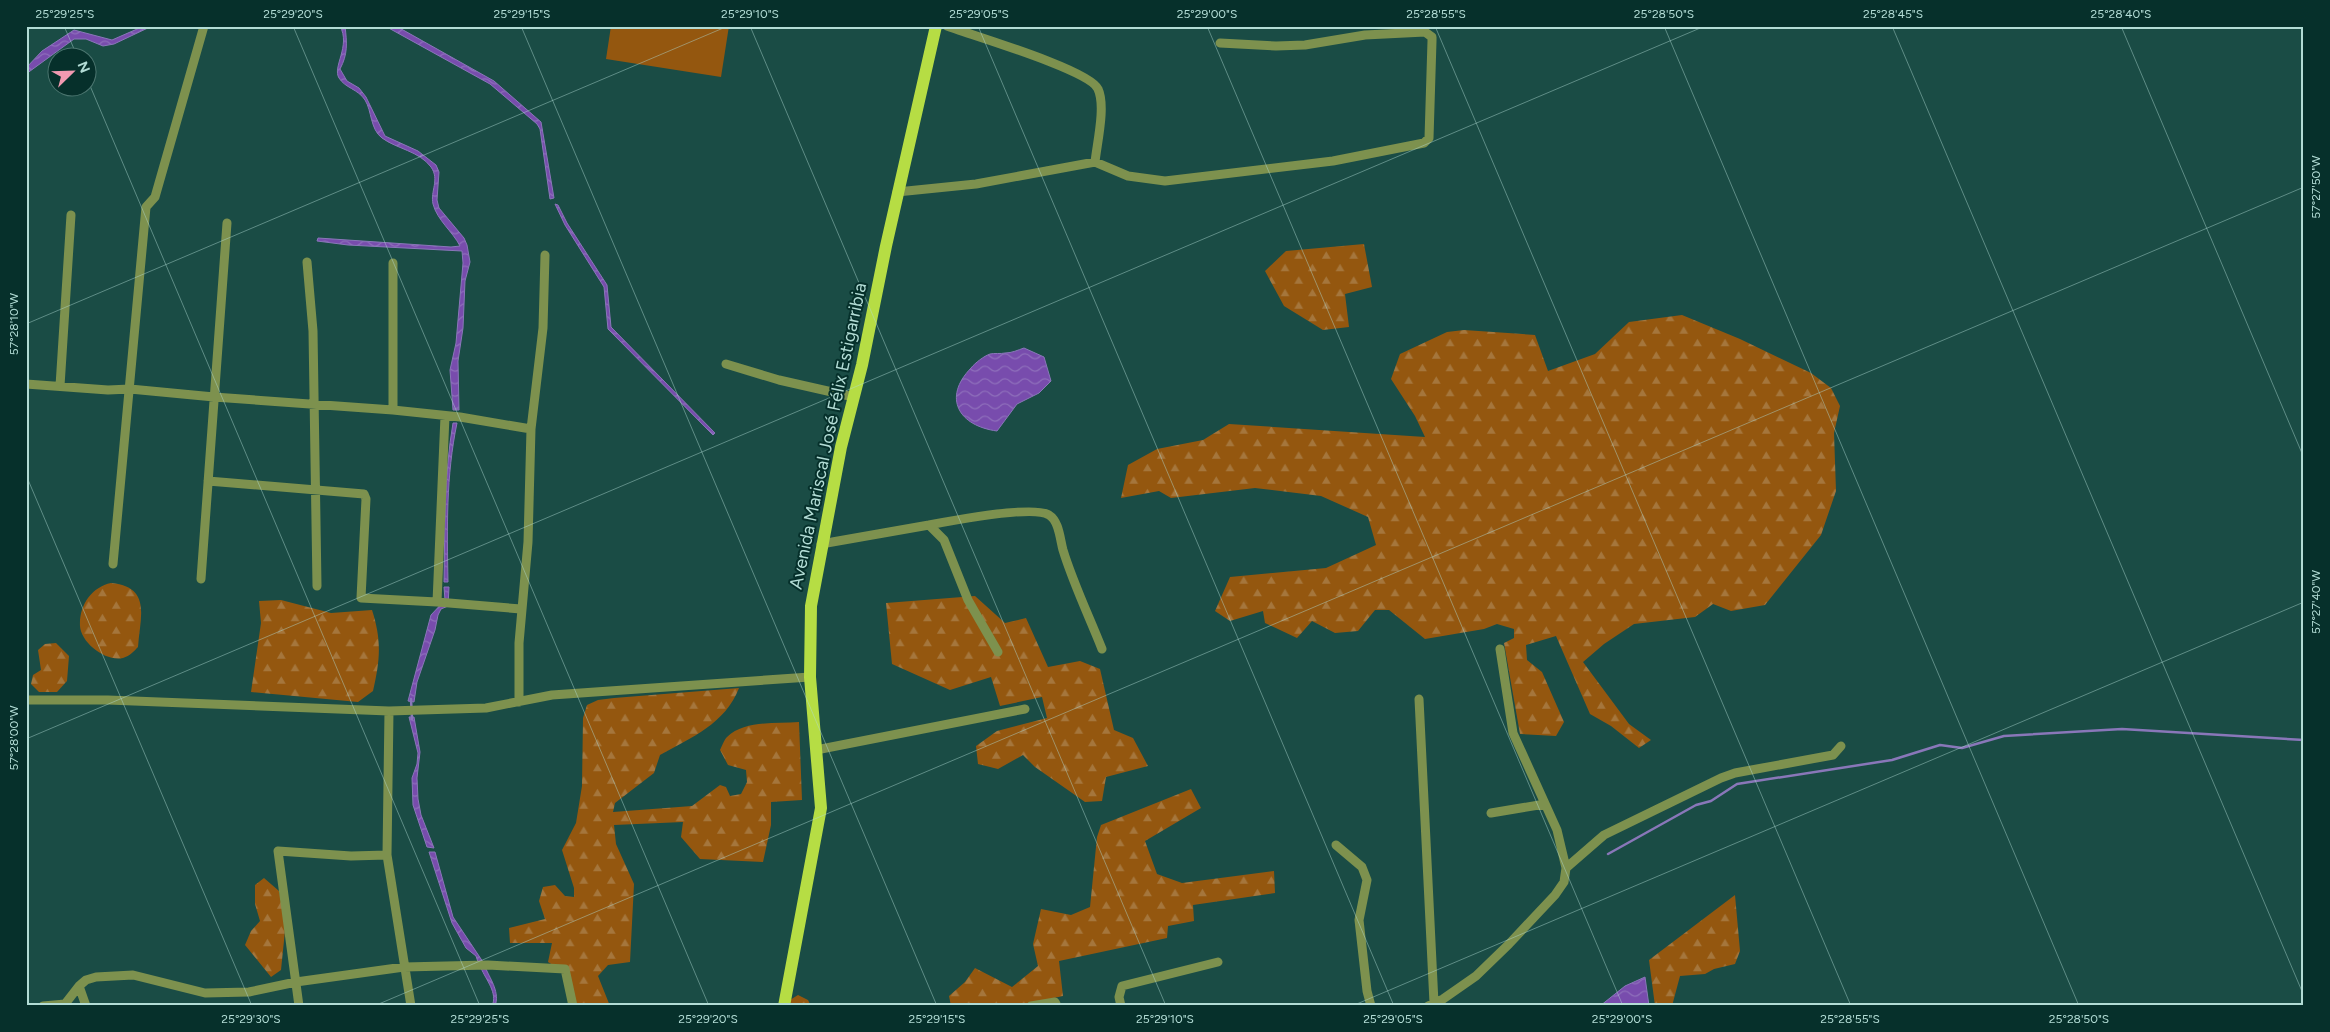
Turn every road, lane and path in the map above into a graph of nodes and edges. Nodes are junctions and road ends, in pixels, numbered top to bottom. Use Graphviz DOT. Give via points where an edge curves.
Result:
graph roads {
  1 [pos="204,26"];
  2 [pos="936,26"];
  3 [pos="947,26"];
  4 [pos="1220,43"];
  5 [pos="1095,162"];
  6 [pos="897,192"];
  7 [pos="71,215"];
  8 [pos="227,224"];
  9 [pos="546,255"];
  10 [pos="307,262"];
  11 [pos="393,263"];
  12 [pos="726,364"];
  13 [pos="26,384"];
  14 [pos="60,386"];
  15 [pos="130,389"];
  16 [pos="214,397"];
  17 [pos="854,397"];
  18 [pos="314,403"];
  19 [pos="393,410"];
  20 [pos="452,417"];
  21 [pos="530,429"];
  22 [pos="208,481"];
  23 [pos="316,489"];
  24 [pos="929,525"];
  25 [pos="821,544"];
  26 [pos="113,564"];
  27 [pos="201,579"];
  28 [pos="317,586"];
  29 [pos="440,602"];
  30 [pos="521,609"];
  31 [pos="1102,649"];
  32 [pos="1500,650"];
  33 [pos="998,652"];
  34 [pos="810,677"];
  35 [pos="1419,698"];
  36 [pos="26,700"];
  37 [pos="519,702"];
  38 [pos="1025,709"];
  39 [pos="389,711"];
  40 [pos="1841,746"];
  41 [pos="816,750"];
  42 [pos="1545,804"];
  43 [pos="1491,813"];
  44 [pos="1336,844"];
  45 [pos="387,855"];
  46 [pos="1566,868"];
  47 [pos="1218,962"];
  48 [pos="404,968"];
  49 [pos="296,982"];
  50 [pos="79,986"];
  51 [pos="1431,1004"];
  52 [pos="66,1005"];
  53 [pos="43,1006"];
  54 [pos="86,1006"];
  55 [pos="299,1006"];
  56 [pos="411,1006"];
  57 [pos="573,1006"];
  58 [pos="784,1006"];
  59 [pos="1031,1006"];
  60 [pos="1057,1006"];
  61 [pos="1121,1006"];
  62 [pos="1371,1006"];
  1 -- 15 [label="street" via="157,189 152,202 146,207"];
  2 -- 6 [label="main road, Avenida Mariscal José Félix Estigarribia"];
  3 -- 5 [label="street" via="995,41 1096,84 1101,104"];
  4 -- 5 [label="street" via="1304,45 1365,35 1425,32 1432,37 1429,138 1424,143 1333,161 1165,181 1128,176"];
  5 -- 6 [label="street" via="976,184"];
  6 -- 17 [label="main road, Avenida Mariscal José Félix Estigarribia"];
  7 -- 14 [label="street"];
  8 -- 16 [label="street"];
  9 -- 21 [label="street" via="543,328"];
  10 -- 18 [label="street" via="313,331"];
  11 -- 19 [label="street"];
  12 -- 17 [label="street"];
  13 -- 14 [label="street"];
  14 -- 15 [label="street"];
  15 -- 16 [label="street"];
  15 -- 26 [label="street"];
  16 -- 18 [label="street"];
  16 -- 22 [label="street"];
  17 -- 25 [label="main road, Avenida Mariscal José Félix Estigarribia"];
  18 -- 19 [label="street"];
  18 -- 23 [label="street"];
  19 -- 20 [label="street"];
  20 -- 21 [label="street"];
  20 -- 29 [label="street"];
  21 -- 30 [label="street" via="528,542"];
  22 -- 23 [label="street"];
  22 -- 27 [label="street"];
  23 -- 28 [label="street"];
  23 -- 29 [label="street" via="359,493 366,498 361,598"];
  24 -- 25 [label="street"];
  24 -- 31 [label="street" via="1012,513 1050,515 1055,520"];
  24 -- 33 [label="street" via="944,540 968,600"];
  25 -- 34 [label="main road, Avenida Mariscal José Félix Estigarribia" via="811,606"];
  29 -- 30 [label="street"];
  30 -- 37 [label="street"];
  32 -- 42 [label="street" via="1513,734"];
  34 -- 37 [label="street" via="552,695"];
  34 -- 41 [label="main road, Avenida Mariscal José Félix Estigarribia"];
  35 -- 51 [label="street"];
  36 -- 39 [label="street" via="117,700"];
  37 -- 39 [label="street" via="486,708"];
  38 -- 41 [label="street"];
  39 -- 45 [label="street"];
  40 -- 46 [label="street" via="1833,755 1721,778 1604,835"];
  41 -- 58 [label="main road, Avenida Mariscal José Félix Estigarribia" via="821,808"];
  42 -- 43 [label="street"];
  42 -- 46 [label="street" via="1557,830"];
  44 -- 62 [label="street" via="1362,867 1367,880 1359,920 1366,991"];
  45 -- 48 [label="street"];
  45 -- 49 [label="street" via="278,851"];
  46 -- 51 [label="street" via="1564,882 1555,895 1509,944 1476,976"];
  47 -- 61 [label="street" via="1122,986"];
  48 -- 49 [label="street"];
  48 -- 56 [label="street"];
  48 -- 57 [label="street" via="488,965 565,969"];
  49 -- 50 [label="street" via="249,992 205,993 133,975 96,977"];
  49 -- 55 [label="street"];
  50 -- 52 [label="street"];
  50 -- 54 [label="street"];
  52 -- 53 [label="street"];
  59 -- 60 [label="street" via="1048,1002 1055,1002"];
}
